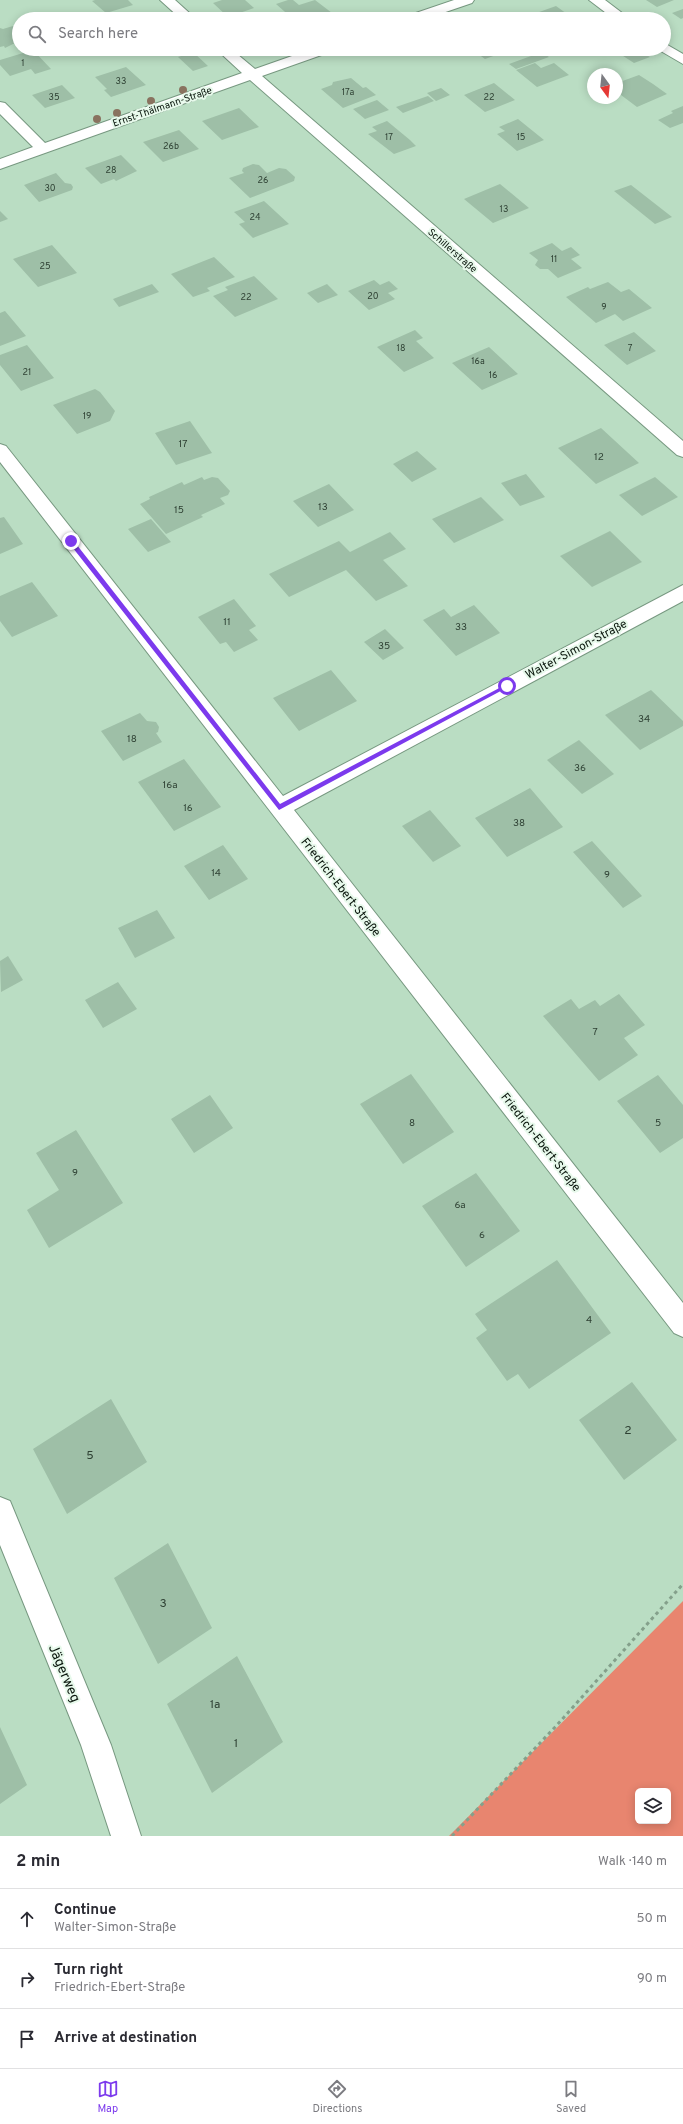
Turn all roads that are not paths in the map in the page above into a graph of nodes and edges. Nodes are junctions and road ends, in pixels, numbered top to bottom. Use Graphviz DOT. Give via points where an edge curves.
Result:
graph roads {
  1 [pos="167,0"];
  2 [pos="467,0"];
  3 [pos="596,0"];
  4 [pos="181,12"];
  5 [pos="432,12"];
  6 [pos="613,12"];
  7 [pos="671,52"];
  8 [pos="231,56"];
  9 [pos="304,56"];
  10 [pos="683,60"];
  11 [pos="251,74"];
  12 [pos="0,106"];
  13 [pos="42,148"];
  14 [pos="0,164"];
  15 [pos="0,450"];
  16 [pos="683,451"];
  17 [pos="683,592"];
  18 [pos="279,808"];
  19 [pos="683,1324"];
  20 [pos="0,1511"];
  21 [pos="126,1836"];
  1 -- 4 [label="street"];
  2 -- 5 [label="street"];
  3 -- 6 [label="street"];
  7 -- 10 [label="street"];
  8 -- 11 [label="street, Schillerstraße"];
  9 -- 11 [label="street, Ernst-Thälmann-Straße"];
  11 -- 13 [label="street, Ernst-Thälmann-Straße"];
  11 -- 16 [label="street, Schillerstraße"];
  12 -- 13 [label="street"];
  13 -- 14 [label="street, Ernst-Thälmann-Straße"];
  15 -- 18 [label="street, Friedrich-Ebert-Straße"];
  17 -- 18 [label="street, Walter-Simon-Straße"];
  18 -- 19 [label="street, Friedrich-Ebert-Straße"];
  20 -- 21 [label="street, Jägerweg" via="96,1745"];
}
